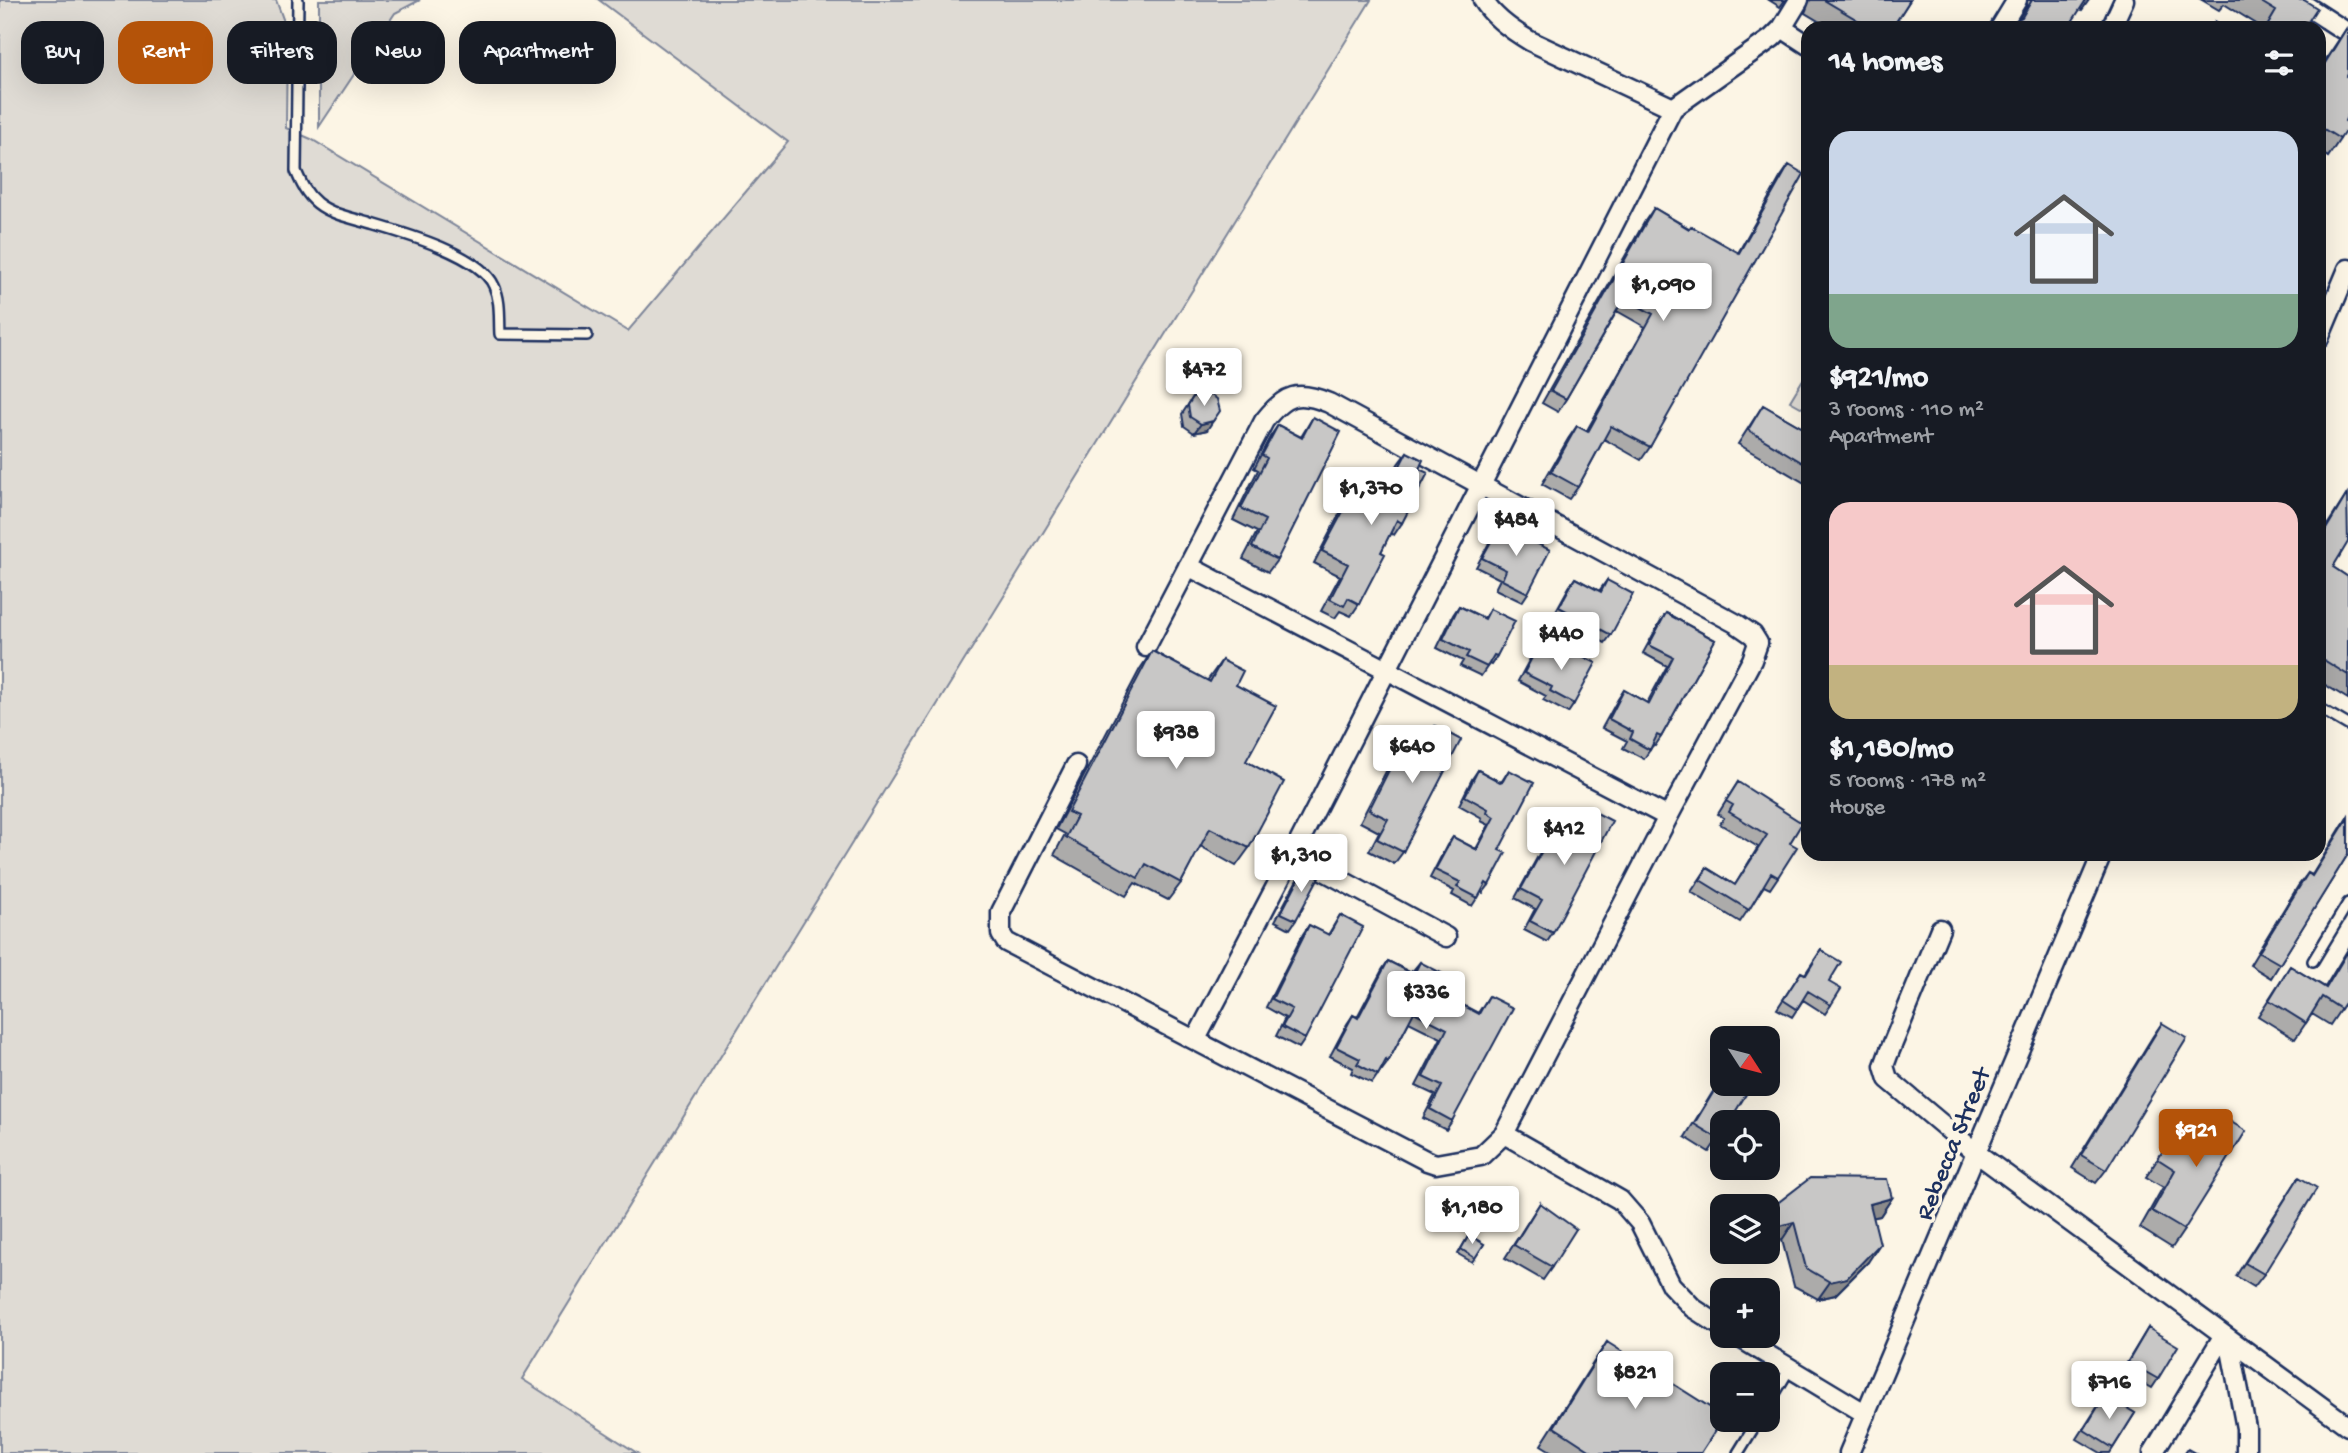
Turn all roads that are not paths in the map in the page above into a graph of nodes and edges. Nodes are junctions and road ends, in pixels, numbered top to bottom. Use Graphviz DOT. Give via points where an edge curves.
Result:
graph roads {
  1 [pos="298,0"];
  2 [pos="1483,0"];
  3 [pos="1799,0"];
  4 [pos="2017,0"];
  5 [pos="2124,0"];
  6 [pos="2297,0"];
  7 [pos="2004,21"];
  8 [pos="2114,21"];
  9 [pos="1782,28"];
  10 [pos="2348,33"];
  11 [pos="1801,40"];
  12 [pos="1672,108"];
  13 [pos="2348,269"];
  14 [pos="2326,321"];
  15 [pos="587,335"];
  16 [pos="1480,486"];
  17 [pos="1188,566"];
  18 [pos="1146,647"];
  19 [pos="1388,669"];
  20 [pos="2326,712"];
  21 [pos="2348,725"];
  22 [pos="1076,765"];
  23 [pos="1668,817"];
  24 [pos="1293,854"];
  25 [pos="2099,861"];
  26 [pos="2348,903"];
  27 [pos="1940,929"];
  28 [pos="1446,937"];
  29 [pos="2313,961"];
  30 [pos="1196,1039"];
  31 [pos="1504,1134"];
  32 [pos="1975,1152"];
  33 [pos="1710,1320"];
  34 [pos="2226,1337"];
  35 [pos="1757,1348"];
  36 [pos="1790,1368"];
  37 [pos="1780,1385"];
  38 [pos="1866,1413"];
  39 [pos="2348,1426"];
  40 [pos="1751,1432"];
  41 [pos="1738,1453"];
  42 [pos="1849,1453"];
  43 [pos="2153,1453"];
  44 [pos="2246,1453"];
  1 -- 15 [label="lane" via="296,171 314,201 476,264 497,293 500,334"];
  2 -- 12 [label="street" via="1530,41"];
  3 -- 9 [label="street"];
  4 -- 7 [label="street"];
  5 -- 8 [label="street"];
  6 -- 10 [label="street"];
  9 -- 11 [label="street"];
  9 -- 12 [label="street" via="1751,55"];
  12 -- 16 [label="street"];
  13 -- 14 [label="street"];
  16 -- 17 [label="street" via="1329,403 1294,396 1277,405 1264,421"];
  16 -- 19 [label="street"];
  16 -- 23 [label="street" via="1756,638 1752,660"];
  17 -- 18 [label="street"];
  17 -- 19 [label="street"];
  19 -- 23 [label="street"];
  19 -- 24 [label="street"];
  20 -- 21 [label="lane"];
  22 -- 30 [label="street" via="1001,912 1001,934 1006,942"];
  23 -- 31 [label="street"];
  24 -- 28 [label="street"];
  24 -- 30 [label="street"];
  25 -- 32 [label="street, Rebecca Street"];
  26 -- 29 [label="lane"];
  27 -- 32 [label="street" via="1884,1066 1896,1087"];
  30 -- 31 [label="street" via="1432,1163 1481,1156"];
  31 -- 33 [label="street" via="1620,1200 1640,1223 1671,1286"];
  32 -- 34 [label="street"];
  32 -- 38 [label="street, Rebecca Street"];
  34 -- 39 [label="street"];
  34 -- 43 [label="street"];
  34 -- 44 [label="street" via="2246,1428"];
  35 -- 36 [label="street"];
  36 -- 37 [label="lane"];
  36 -- 38 [label="street"];
  38 -- 42 [label="street, Rebecca Street"];
  40 -- 41 [label="lane"];
}
